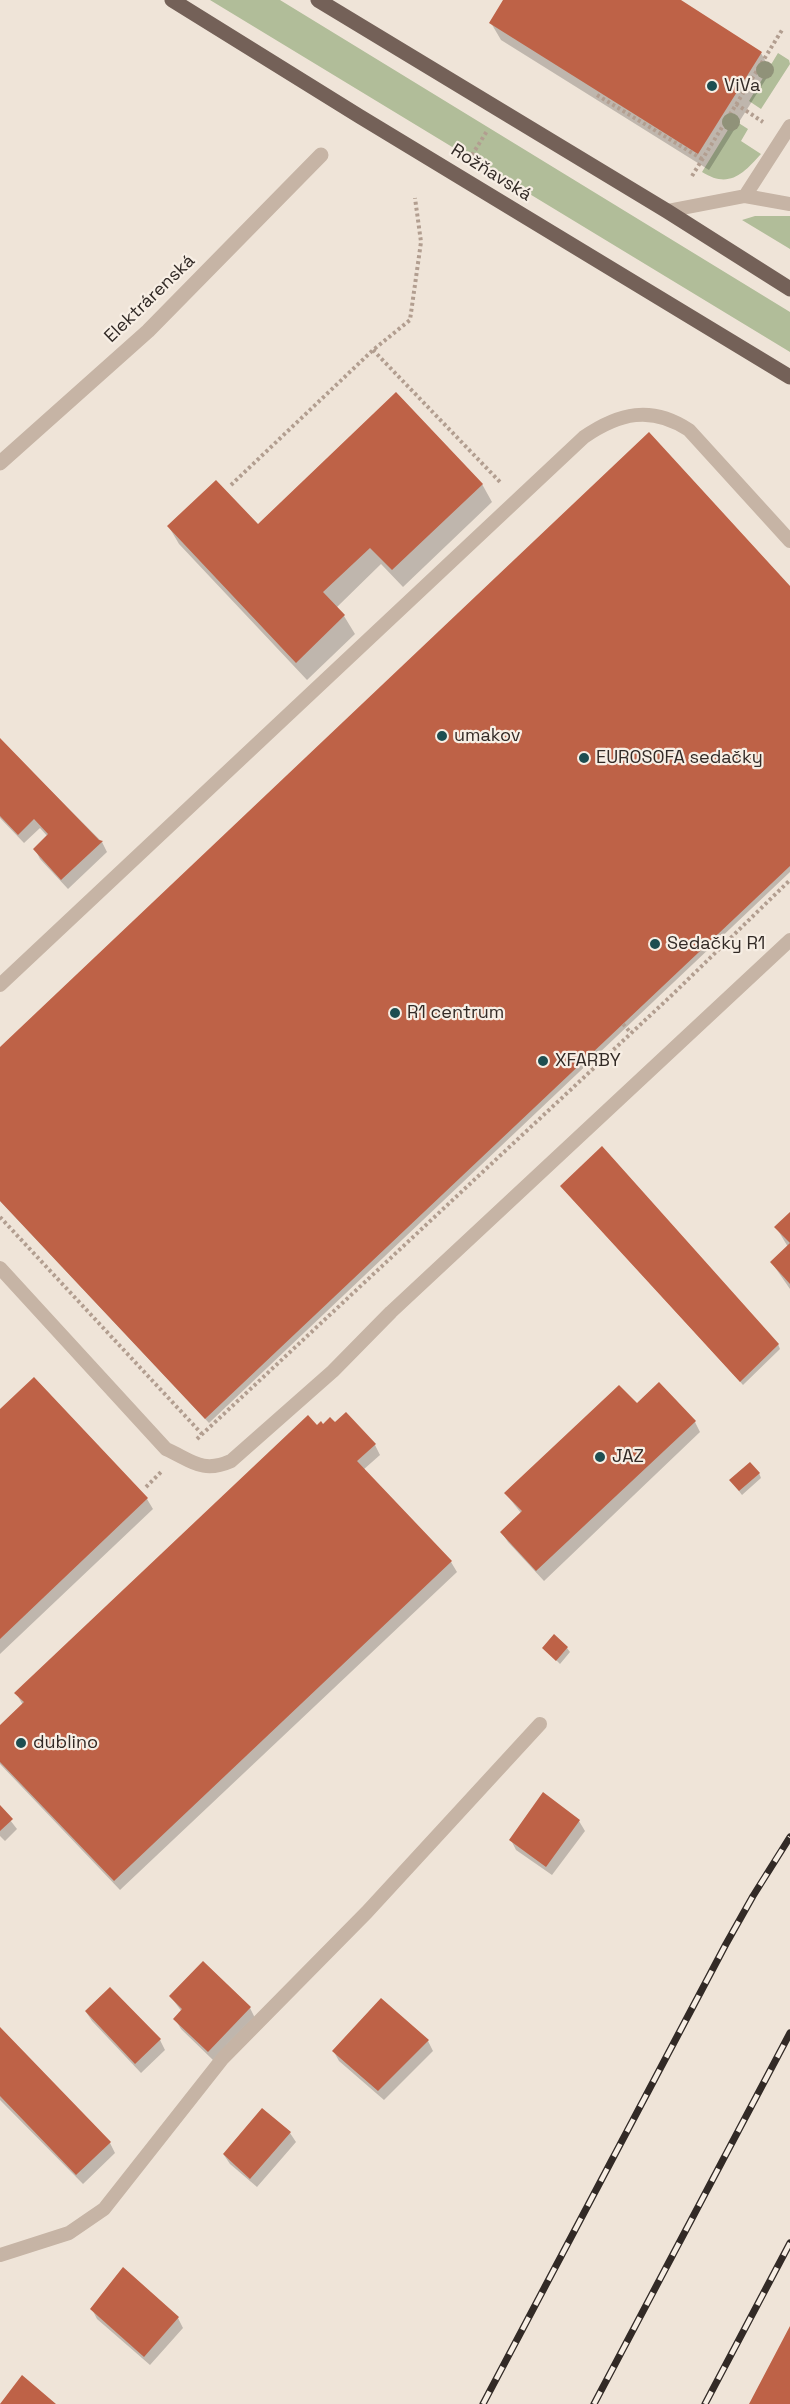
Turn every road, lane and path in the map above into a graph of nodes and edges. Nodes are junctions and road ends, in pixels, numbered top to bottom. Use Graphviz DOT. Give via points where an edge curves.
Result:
graph roads {
  1 [pos="172,0"];
  2 [pos="318,0"];
  3 [pos="782,30"];
  4 [pos="597,95"];
  5 [pos="736,104"];
  6 [pos="489,127"];
  7 [pos="787,130"];
  8 [pos="321,155"];
  9 [pos="470,159"];
  10 [pos="702,159"];
  11 [pos="692,176"];
  12 [pos="745,196"];
  13 [pos="415,198"];
  14 [pos="790,204"];
  15 [pos="667,211"];
  16 [pos="790,289"];
  17 [pos="373,350"];
  18 [pos="790,377"];
  19 [pos="0,463"];
  20 [pos="231,485"];
  21 [pos="518,499"];
  22 [pos="790,541"];
  23 [pos="790,880"];
  24 [pos="790,940"];
  25 [pos="0,985"];
  26 [pos="623,1024"];
  27 [pos="631,1033"];
  28 [pos="0,1217"];
  29 [pos="0,1268"];
  30 [pos="202,1434"];
  31 [pos="179,1455"];
  32 [pos="146,1486"];
  33 [pos="540,1724"];
  34 [pos="0,2255"];
  1 -- 18 [label="main road, Rožňavská"];
  2 -- 15 [label="main road"];
  3 -- 5 [label="path"];
  4 -- 10 [label="path"];
  5 -- 7 [label="path"];
  5 -- 10 [label="path"];
  6 -- 9 [label="path"];
  7 -- 12 [label="lane"];
  8 -- 19 [label="street, Elektrárenská" via="148,332"];
  10 -- 11 [label="path"];
  12 -- 14 [label="lane"];
  12 -- 15 [label="lane"];
  13 -- 17 [label="path" via="421,242 410,320"];
  15 -- 16 [label="main road"];
  17 -- 20 [label="path"];
  17 -- 21 [label="path"];
  21 -- 22 [label="lane" via="584,437 605,423 629,415 656,415 674,420 688,430"];
  21 -- 25 [label="lane"];
  23 -- 27 [label="path"];
  24 -- 31 [label="lane" via="391,1312 333,1371 231,1461 218,1467 199,1466"];
  26 -- 27 [label="path"];
  27 -- 30 [label="path"];
  28 -- 30 [label="path"];
  29 -- 31 [label="lane" via="166,1449"];
  30 -- 31 [label="path"];
  31 -- 32 [label="path"];
  33 -- 34 [label="lane" via="368,1912 223,2058 104,2209 69,2233"];
}
